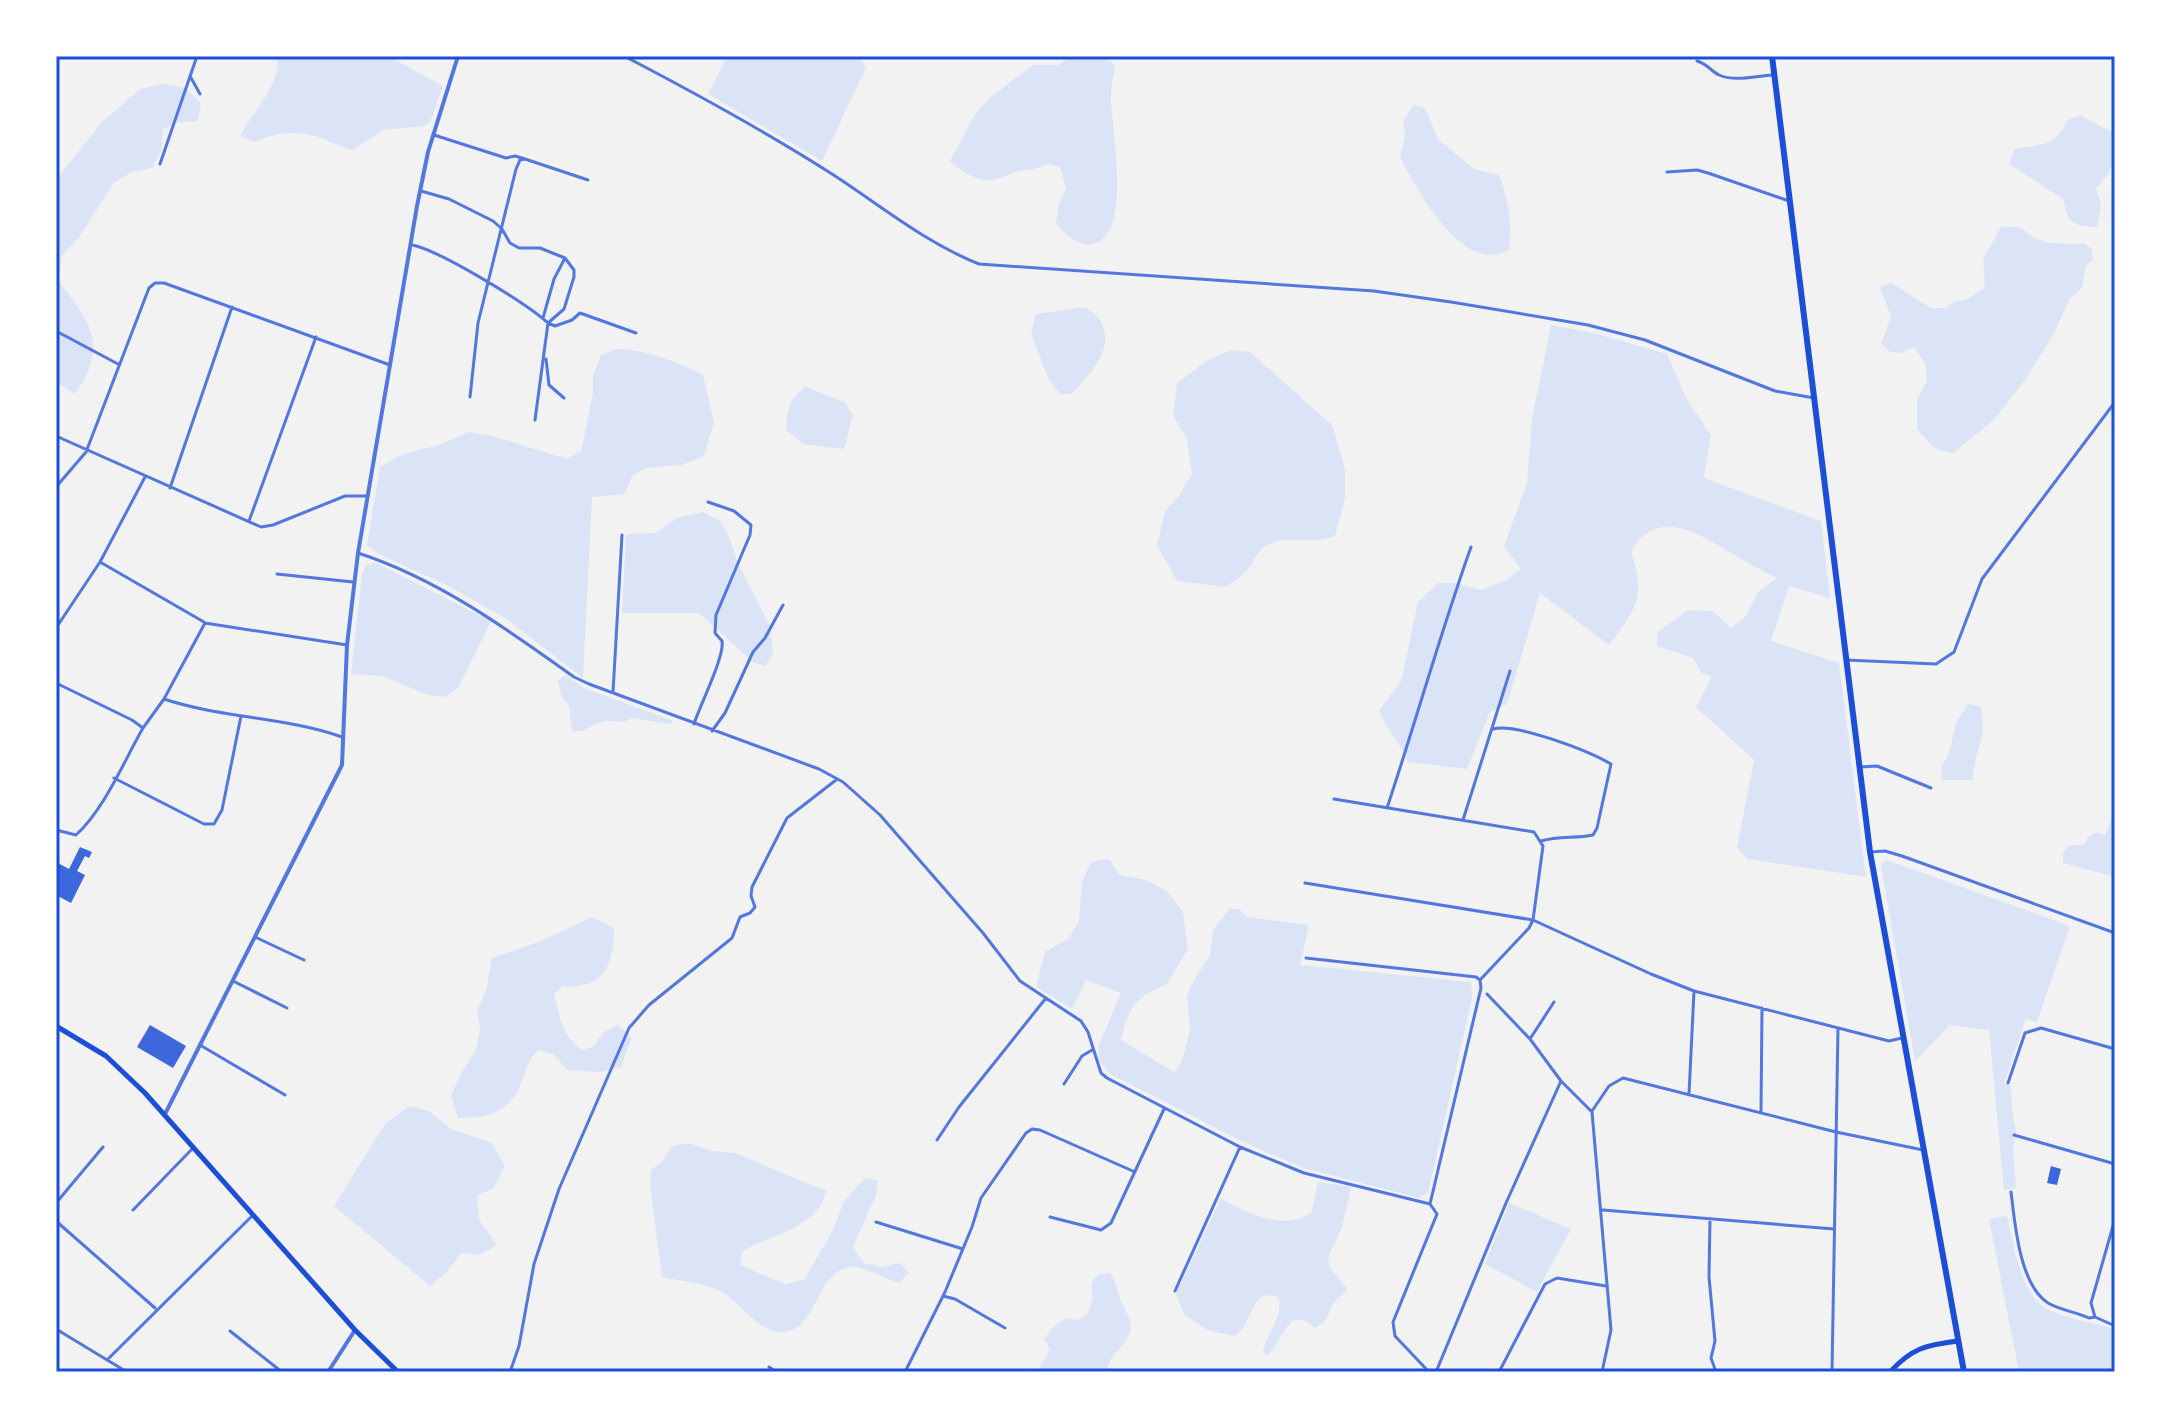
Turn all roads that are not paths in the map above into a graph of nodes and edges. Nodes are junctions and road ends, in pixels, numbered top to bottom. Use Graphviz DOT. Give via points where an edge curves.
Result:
graph roads {
  1 [pos="197,56"];
  2 [pos="458,56"];
  3 [pos="624,56"];
  4 [pos="1772,56"];
  5 [pos="1697,61"];
  6 [pos="1774,75"];
  7 [pos="190,76"];
  8 [pos="200,94"];
  9 [pos="434,135"];
  10 [pos="525,159"];
  11 [pos="160,164"];
  12 [pos="1667,172"];
  13 [pos="588,180"];
  14 [pos="421,191"];
  15 [pos="1789,201"];
  16 [pos="502,229"];
  17 [pos="410,245"];
  18 [pos="565,258"];
  19 [pos="488,284"];
  20 [pos="232,307"];
  21 [pos="543,318"];
  22 [pos="548,323"];
  23 [pos="56,331"];
  24 [pos="636,333"];
  25 [pos="316,336"];
  26 [pos="546,355"];
  27 [pos="118,364"];
  28 [pos="390,365"];
  29 [pos="470,397"];
  30 [pos="564,398"];
  31 [pos="1814,398"];
  32 [pos="2115,402"];
  33 [pos="535,420"];
  34 [pos="56,436"];
  35 [pos="86,452"];
  36 [pos="145,477"];
  37 [pos="56,487"];
  38 [pos="170,488"];
  39 [pos="368,497"];
  40 [pos="708,502"];
  41 [pos="249,521"];
  42 [pos="622,535"];
  43 [pos="1471,547"];
  44 [pos="358,553"];
  45 [pos="100,562"];
  46 [pos="277,574"];
  47 [pos="355,582"];
  48 [pos="783,605"];
  49 [pos="205,623"];
  50 [pos="56,628"];
  51 [pos="347,645"];
  52 [pos="1846,660"];
  53 [pos="1510,671"];
  54 [pos="56,683"];
  55 [pos="613,692"];
  56 [pos="164,699"];
  57 [pos="241,716"];
  58 [pos="693,725"];
  59 [pos="143,728"];
  60 [pos="1493,729"];
  61 [pos="712,731"];
  62 [pos="344,737"];
  63 [pos="1860,767"];
  64 [pos="114,778"];
  65 [pos="838,778"];
  66 [pos="1931,788"];
  67 [pos="1334,799"];
  68 [pos="1387,808"];
  69 [pos="1463,821"];
  70 [pos="56,830"];
  71 [pos="1541,841"];
  72 [pos="1870,852"];
  73 [pos="1305,883"];
  74 [pos="1533,920"];
  75 [pos="2115,933"];
  76 [pos="255,937"];
  77 [pos="1306,958"];
  78 [pos="304,960"];
  79 [pos="1480,980"];
  80 [pos="233,981"];
  81 [pos="1481,988"];
  82 [pos="1694,991"];
  83 [pos="1487,994"];
  84 [pos="1046,998"];
  85 [pos="1478,998"];
  86 [pos="1554,1002"];
  87 [pos="287,1008"];
  88 [pos="1762,1008"];
  89 [pos="56,1026"];
  90 [pos="1838,1028"];
  91 [pos="1902,1038"];
  92 [pos="1530,1039"];
  93 [pos="200,1045"];
  94 [pos="2115,1049"];
  95 [pos="1093,1050"];
  96 [pos="1561,1081"];
  97 [pos="2008,1083"];
  98 [pos="1064,1084"];
  99 [pos="1689,1094"];
  100 [pos="285,1095"];
  101 [pos="1164,1109"];
  102 [pos="1592,1112"];
  103 [pos="1761,1113"];
  104 [pos="165,1114"];
  105 [pos="1836,1132"];
  106 [pos="2014,1135"];
  107 [pos="937,1140"];
  108 [pos="103,1147"];
  109 [pos="194,1147"];
  110 [pos="1240,1147"];
  111 [pos="1923,1150"];
  112 [pos="2115,1164"];
  113 [pos="1135,1172"];
  114 [pos="2011,1192"];
  115 [pos="56,1203"];
  116 [pos="1430,1204"];
  117 [pos="1601,1209"];
  118 [pos="133,1210"];
  119 [pos="253,1214"];
  120 [pos="1050,1217"];
  121 [pos="1710,1219"];
  122 [pos="2115,1219"];
  123 [pos="56,1221"];
  124 [pos="876,1222"];
  125 [pos="1834,1229"];
  126 [pos="963,1249"];
  127 [pos="1606,1286"];
  128 [pos="1175,1291"];
  129 [pos="943,1296"];
  130 [pos="156,1309"];
  131 [pos="2095,1317"];
  132 [pos="2115,1326"];
  133 [pos="1005,1328"];
  134 [pos="56,1329"];
  135 [pos="355,1330"];
  136 [pos="230,1331"];
  137 [pos="1958,1341"];
  138 [pos="108,1359"];
  139 [pos="769,1367"];
  140 [pos="127,1372"];
  141 [pos="282,1372"];
  142 [pos="328,1372"];
  143 [pos="398,1372"];
  144 [pos="510,1372"];
  145 [pos="777,1372"];
  146 [pos="905,1372"];
  147 [pos="1429,1372"];
  148 [pos="1436,1372"];
  149 [pos="1499,1372"];
  150 [pos="1602,1372"];
  151 [pos="1716,1372"];
  152 [pos="1832,1372"];
  153 [pos="1890,1372"];
  154 [pos="1964,1372"];
  1 -- 7 [label="street"];
  2 -- 9 [label="street"];
  3 -- 31 [label="street" via="716,104 947,252 979,264 1374,291 1451,302 1645,340 1775,391"];
  4 -- 6 [label="main road"];
  5 -- 6 [label="street" via="1727,77"];
  6 -- 15 [label="main road"];
  7 -- 8 [label="street"];
  7 -- 11 [label="street"];
  9 -- 10 [label="street"];
  9 -- 14 [label="street"];
  10 -- 13 [label="street"];
  10 -- 16 [label="street" via="516,169"];
  12 -- 15 [label="street" via="1697,170"];
  14 -- 16 [label="street" via="449,199"];
  14 -- 17 [label="street"];
  15 -- 31 [label="main road"];
  16 -- 18 [label="street" via="519,248 540,248"];
  16 -- 19 [label="street"];
  17 -- 19 [label="street" via="427,249"];
  17 -- 28 [label="street"];
  18 -- 21 [label="street"];
  18 -- 22 [label="street" via="574,270 571,290 564,309"];
  19 -- 21 [label="street"];
  19 -- 29 [label="street" via="474,342"];
  20 -- 25 [label="street"];
  20 -- 27 [label="street" via="155,283"];
  20 -- 38 [label="street"];
  21 -- 22 [label="street"];
  22 -- 24 [label="street" via="555,326 580,313"];
  22 -- 26 [label="street"];
  23 -- 27 [label="street"];
  25 -- 28 [label="street"];
  25 -- 41 [label="street"];
  26 -- 30 [label="street" via="549,385"];
  26 -- 33 [label="street"];
  27 -- 35 [label="street"];
  28 -- 39 [label="street"];
  31 -- 52 [label="main road"];
  32 -- 52 [label="street" via="1982,579 1954,652 1936,664"];
  34 -- 35 [label="street"];
  35 -- 36 [label="street"];
  35 -- 37 [label="street"];
  36 -- 38 [label="street"];
  36 -- 45 [label="street"];
  38 -- 41 [label="street"];
  39 -- 41 [label="street" via="345,496 273,525"];
  39 -- 44 [label="street"];
  40 -- 58 [label="street" via="734,511 751,525 716,615 721,657"];
  42 -- 55 [label="street"];
  43 -- 68 [label="street"];
  44 -- 47 [label="street"];
  44 -- 55 [label="street" via="478,609 574,677"];
  45 -- 49 [label="street"];
  45 -- 50 [label="street"];
  46 -- 47 [label="street"];
  47 -- 51 [label="street"];
  48 -- 61 [label="street"];
  49 -- 51 [label="street"];
  49 -- 56 [label="street"];
  51 -- 62 [label="street"];
  52 -- 63 [label="main road"];
  53 -- 60 [label="street"];
  54 -- 59 [label="street"];
  55 -- 58 [label="street"];
  56 -- 57 [label="street"];
  56 -- 59 [label="street"];
  57 -- 62 [label="street"];
  57 -- 64 [label="street" via="222,810 214,824 204,824"];
  58 -- 61 [label="street"];
  59 -- 64 [label="street"];
  60 -- 69 [label="street"];
  60 -- 71 [label="street" via="1536,735 1611,764 1593,835"];
  61 -- 65 [label="street"];
  62 -- 76 [label="street" via="342,765"];
  63 -- 66 [label="street" via="1877,766"];
  63 -- 72 [label="main road"];
  64 -- 70 [label="street" via="76,835"];
  65 -- 84 [label="street" via="891,827 1020,981"];
  65 -- 144 [label="street" via="787,818 752,887 755,907 740,917 732,938 649,1005 629,1028 559,1189 534,1264"];
  67 -- 68 [label="street"];
  68 -- 69 [label="street"];
  69 -- 71 [label="street" via="1534,832"];
  71 -- 74 [label="street"];
  72 -- 75 [label="street" via="1902,856"];
  72 -- 91 [label="main road"];
  73 -- 74 [label="street"];
  74 -- 79 [label="street"];
  74 -- 82 [label="street"];
  76 -- 78 [label="street"];
  76 -- 80 [label="street"];
  77 -- 79 [label="street"];
  79 -- 81 [label="street"];
  80 -- 87 [label="street"];
  80 -- 93 [label="street"];
  81 -- 83 [label="street"];
  81 -- 85 [label="street"];
  82 -- 88 [label="street"];
  82 -- 99 [label="street"];
  83 -- 85 [label="street"];
  83 -- 92 [label="street"];
  84 -- 95 [label="street" via="1081,1021"];
  84 -- 107 [label="street"];
  85 -- 116 [label="street"];
  86 -- 92 [label="street"];
  88 -- 90 [label="street"];
  88 -- 103 [label="street"];
  89 -- 104 [label="main road" via="106,1056"];
  90 -- 91 [label="street" via="1889,1041"];
  90 -- 105 [label="street"];
  91 -- 111 [label="main road"];
  92 -- 96 [label="street"];
  93 -- 100 [label="street"];
  93 -- 104 [label="street"];
  94 -- 97 [label="street" via="2033,1029 2025,1033"];
  95 -- 98 [label="street" via="1082,1056"];
  95 -- 101 [label="street" via="1101,1073"];
  96 -- 102 [label="street"];
  96 -- 148 [label="street"];
  99 -- 102 [label="street" via="1623,1078 1609,1086"];
  99 -- 103 [label="street"];
  101 -- 110 [label="street"];
  101 -- 113 [label="street"];
  102 -- 117 [label="street"];
  103 -- 105 [label="street"];
  104 -- 109 [label="main road"];
  105 -- 111 [label="street"];
  105 -- 125 [label="street"];
  106 -- 112 [label="street"];
  108 -- 115 [label="street"];
  109 -- 118 [label="street"];
  109 -- 119 [label="main road"];
  110 -- 116 [label="street" via="1304,1173"];
  110 -- 128 [label="street"];
  111 -- 137 [label="main road"];
  113 -- 120 [label="street" via="1111,1223 1101,1230"];
  113 -- 126 [label="street" via="1032,1129 981,1198"];
  114 -- 131 [label="street" via="2019,1249 2032,1285 2055,1307"];
  116 -- 147 [label="street" via="1437,1214 1393,1322 1395,1336"];
  117 -- 121 [label="street"];
  117 -- 127 [label="street"];
  119 -- 130 [label="street"];
  119 -- 135 [label="main road"];
  121 -- 125 [label="street"];
  121 -- 151 [label="street" via="1715,1341 1711,1358"];
  122 -- 131 [label="street" via="2091,1303"];
  123 -- 130 [label="street"];
  124 -- 126 [label="street"];
  125 -- 152 [label="street"];
  126 -- 129 [label="street"];
  127 -- 149 [label="street" via="1557,1278 1545,1284"];
  127 -- 150 [label="street" via="1611,1330"];
  129 -- 133 [label="street"];
  129 -- 146 [label="street"];
  130 -- 138 [label="street"];
  131 -- 132 [label="street"];
  134 -- 138 [label="street"];
  135 -- 142 [label="street"];
  135 -- 143 [label="main road"];
  136 -- 141 [label="street"];
  137 -- 153 [label="main road" via="1910,1352"];
  137 -- 154 [label="main road"];
  138 -- 140 [label="street"];
  139 -- 145 [label="street"];
}
